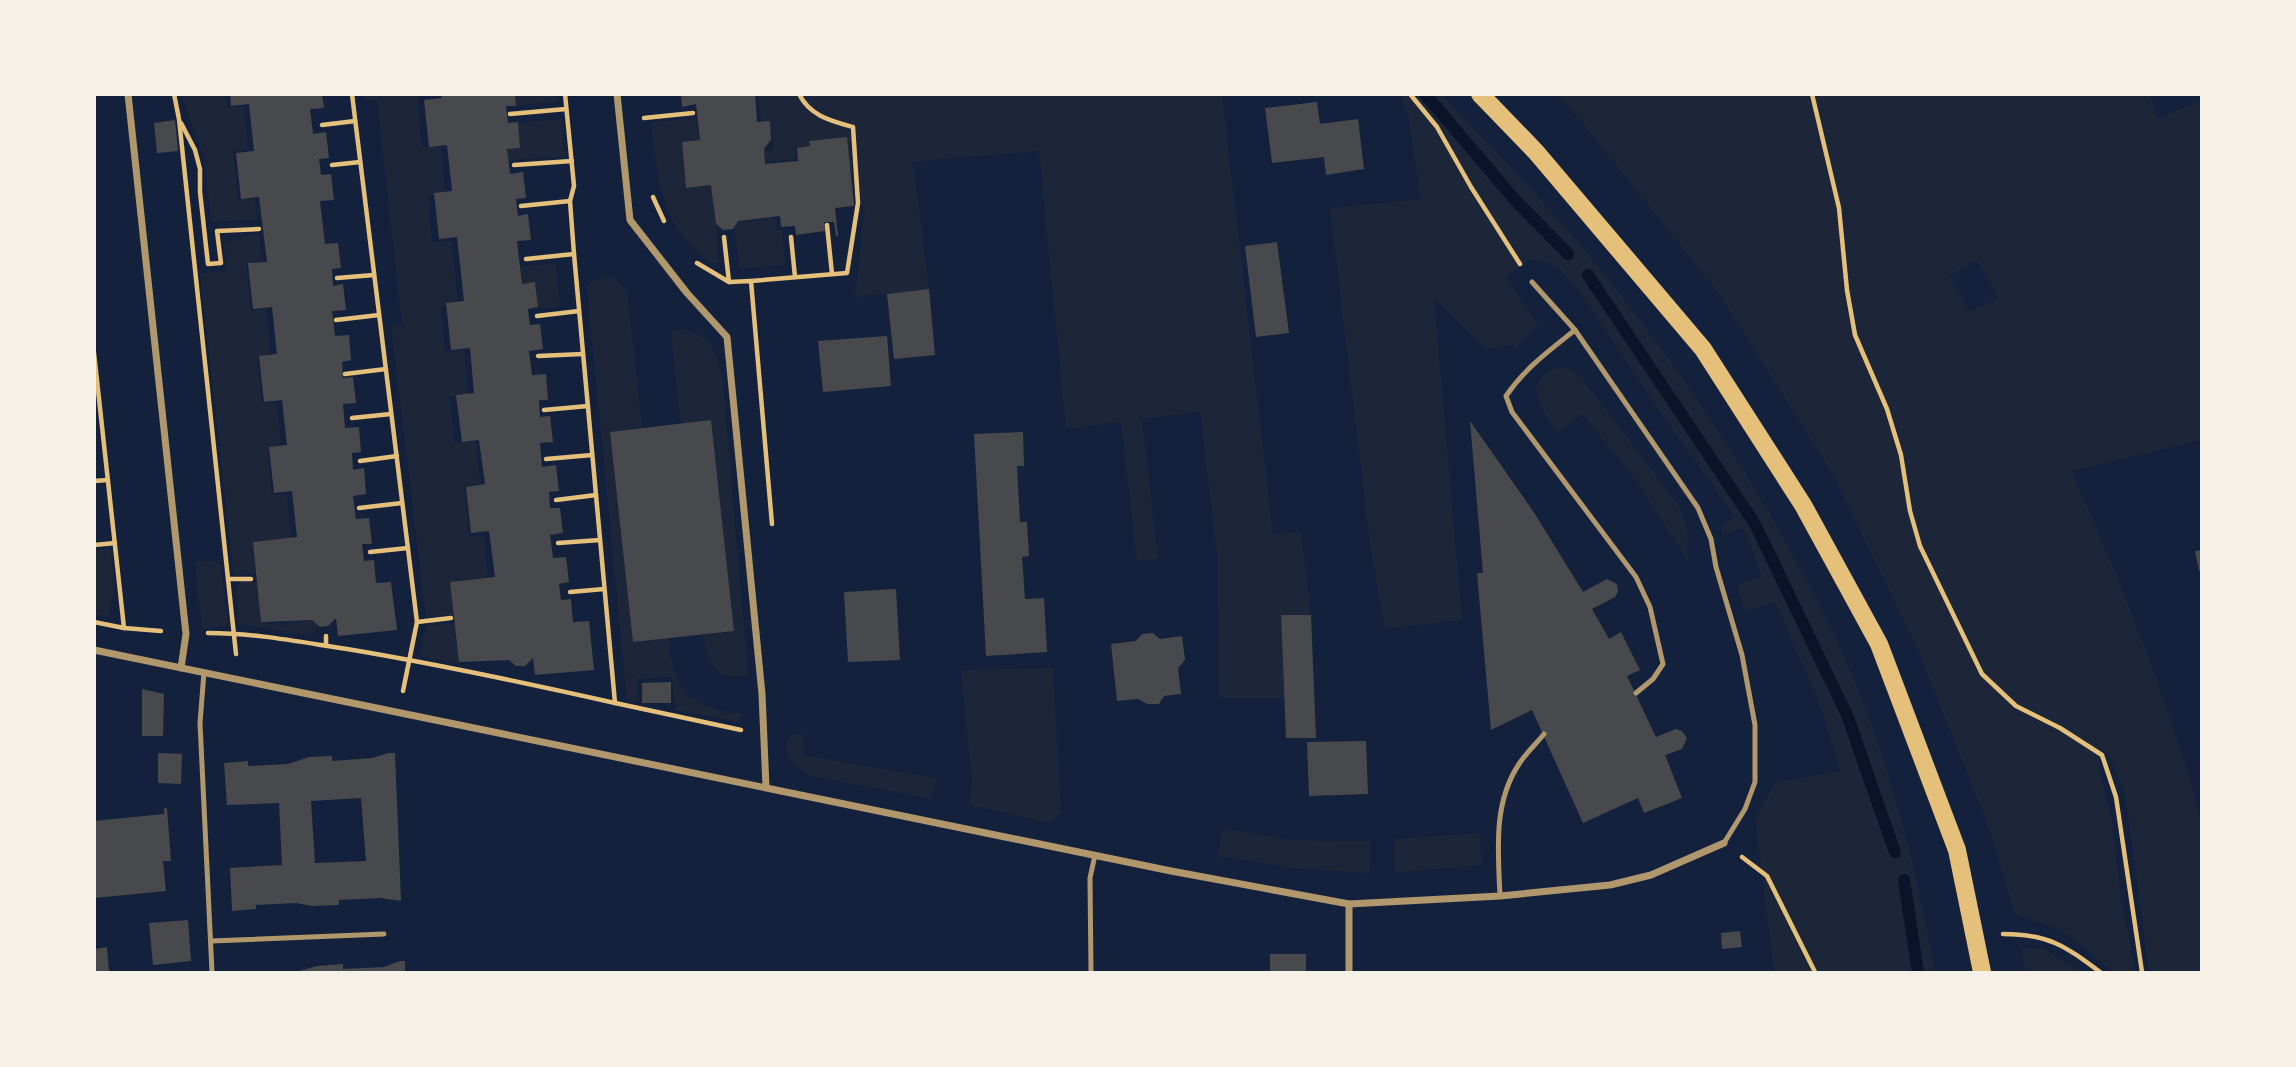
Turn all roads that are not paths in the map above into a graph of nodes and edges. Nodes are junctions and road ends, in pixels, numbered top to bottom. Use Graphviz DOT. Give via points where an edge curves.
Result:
graph roads {
  1 [pos="128,94"];
  2 [pos="617,94"];
  3 [pos="1480,94"];
  4 [pos="1532,282"];
  5 [pos="1575,330"];
  6 [pos="94,650"];
  7 [pos="181,668"];
  8 [pos="204,672"];
  9 [pos="1636,693"];
  10 [pos="1544,734"];
  11 [pos="766,787"];
  12 [pos="1724,843"];
  13 [pos="1095,855"];
  14 [pos="1500,895"];
  15 [pos="1349,904"];
  16 [pos="384,933"];
  17 [pos="211,941"];
  18 [pos="212,972"];
  19 [pos="1091,972"];
  20 [pos="1349,972"];
  21 [pos="1982,972"];
  1 -- 7 [label="street" via="186,634"];
  2 -- 11 [label="street" via="630,220 727,337"];
  3 -- 21 [label="main road" via="1536,152 1703,349 1803,505 1879,644 1957,850"];
  4 -- 5 [label="lane"];
  5 -- 9 [label="lane" via="1535,362 1506,396 1512,412 1636,577 1650,607 1663,664"];
  5 -- 12 [label="lane" via="1698,508 1711,539 1755,725 1755,782"];
  6 -- 7 [label="street"];
  7 -- 8 [label="street"];
  8 -- 11 [label="street"];
  8 -- 17 [label="lane" via="200,723"];
  10 -- 14 [label="lane" via="1518,765 1502,800"];
  11 -- 13 [label="street"];
  12 -- 14 [label="street" via="1651,875 1610,885"];
  13 -- 15 [label="street"];
  13 -- 19 [label="lane" via="1090,878"];
  14 -- 15 [label="street"];
  15 -- 20 [label="street"];
  16 -- 17 [label="lane"];
  17 -- 18 [label="lane"];
}
